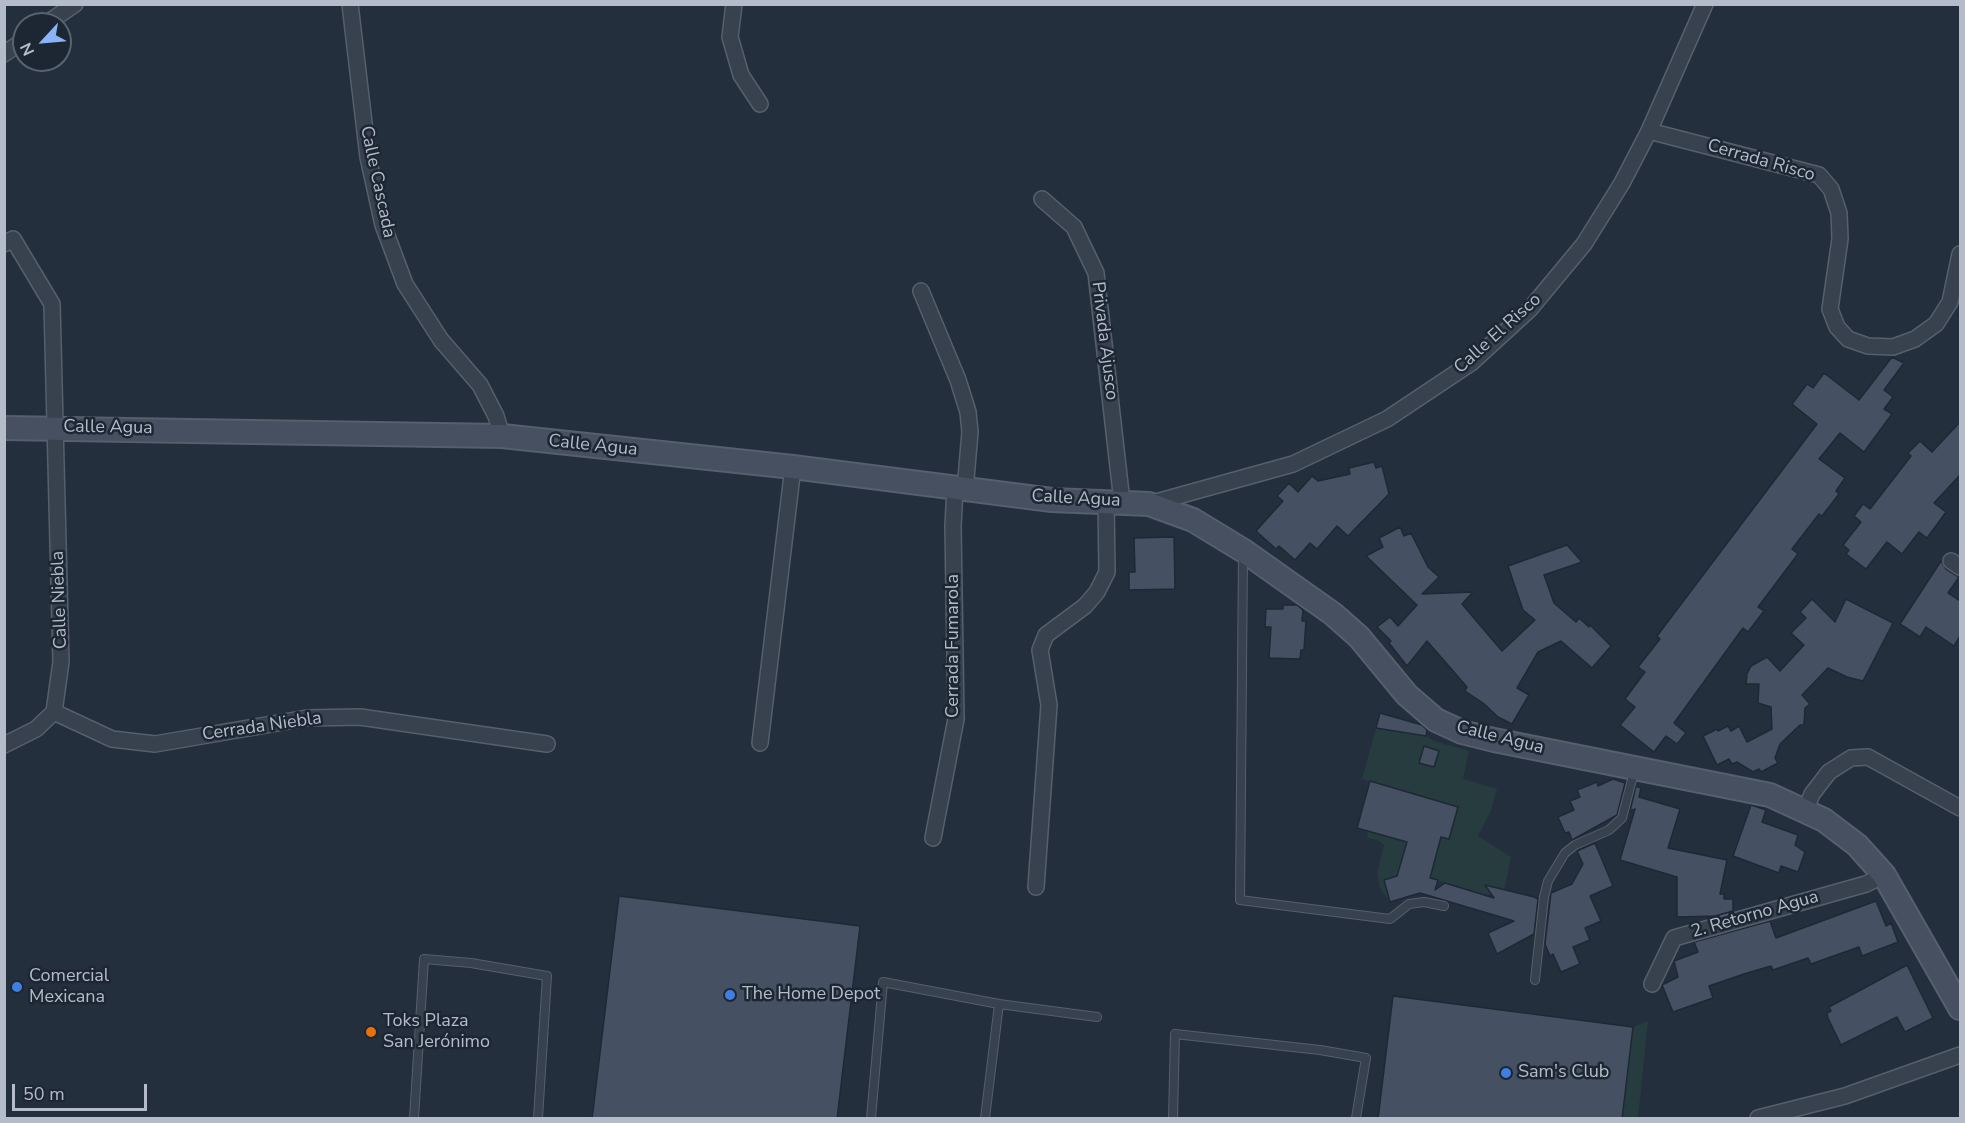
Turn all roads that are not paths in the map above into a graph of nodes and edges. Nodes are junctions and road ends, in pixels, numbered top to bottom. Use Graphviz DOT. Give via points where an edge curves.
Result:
graph roads {
  1 [pos="350,4"];
  2 [pos="734,4"];
  3 [pos="1705,4"];
  4 [pos="760,104"];
  5 [pos="1648,131"];
  6 [pos="1042,199"];
  7 [pos="4,244"];
  8 [pos="1960,254"];
  9 [pos="921,291"];
  10 [pos="54,427"];
  11 [pos="4,428"];
  12 [pos="502,436"];
  13 [pos="793,467"];
  14 [pos="960,489"];
  15 [pos="1114,501"];
  16 [pos="1149,504"];
  17 [pos="1244,551"];
  18 [pos="54,712"];
  19 [pos="760,743"];
  20 [pos="547,744"];
  21 [pos="4,745"];
  22 [pos="1635,767"];
  23 [pos="1960,808"];
  24 [pos="1806,809"];
  25 [pos="933,838"];
  26 [pos="1884,875"];
  27 [pos="1036,887"];
  28 [pos="1444,906"];
  29 [pos="1535,980"];
  30 [pos="1653,984"];
  31 [pos="1959,1000"];
  32 [pos="999,1004"];
  33 [pos="1097,1017"];
  34 [pos="1955,1058"];
  35 [pos="414,1119"];
  36 [pos="538,1119"];
  37 [pos="871,1119"];
  38 [pos="985,1119"];
  39 [pos="1173,1119"];
  40 [pos="1356,1119"];
  41 [pos="1758,1119"];
  1 -- 12 [label="street, Calle Cascada" via="368,157 383,225 405,284 441,340 480,385"];
  2 -- 4 [label="street" via="730,37 741,75"];
  3 -- 5 [label="street, Calle El Risco"];
  5 -- 8 [label="street, Cerrada Risco" via="1819,175 1831,189 1839,213 1840,239 1830,309 1837,327 1848,339 1868,346 1893,347 1914,339 1935,324 1950,302"];
  5 -- 16 [label="street, Calle El Risco" via="1622,183 1584,244 1530,309 1471,363 1387,419 1293,464"];
  6 -- 15 [label="street, Privada Ajusco" via="1074,227 1096,273"];
  7 -- 10 [label="street, Calle Niebla" via="13,239 52,304"];
  9 -- 14 [label="street, Cerrada Fumarola" via="968,412 970,432"];
  10 -- 11 [label="street, Calle Agua"];
  10 -- 12 [label="street, Calle Agua"];
  10 -- 18 [label="street, Calle Niebla" via="61,662"];
  12 -- 13 [label="street, Calle Agua"];
  13 -- 14 [label="street, Calle Agua"];
  13 -- 19 [label="street"];
  14 -- 15 [label="street, Calle Agua" via="1052,500"];
  14 -- 25 [label="street, Cerrada Fumarola" via="953,526 956,719"];
  15 -- 16 [label="street, Calle Agua"];
  15 -- 27 [label="street, Privada Ajusco" via="1107,572 1085,606 1046,635 1040,650 1049,705"];
  16 -- 17 [label="street, Calle Agua" via="1193,520"];
  17 -- 22 [label="street, Calle Agua" via="1333,614 1359,637 1407,696 1436,720 1494,740"];
  17 -- 28 [label="lane" via="1240,900 1390,919 1401,907 1416,902"];
  18 -- 20 [label="street, Cerrada Niebla" via="112,739 155,744 307,718 349,717"];
  18 -- 21 [label="street" via="36,729"];
  22 -- 24 [label="street, Calle Agua" via="1770,795"];
  22 -- 29 [label="lane" via="1622,818 1609,830 1565,853 1548,881"];
  23 -- 24 [label="street" via="1868,757 1851,758 1829,772"];
  24 -- 26 [label="street, Calle Agua" via="1857,845"];
  26 -- 30 [label="street, 2. Retorno Agua" via="1866,884 1674,938"];
  26 -- 31 [label="street, Calle Agua"];
  32 -- 33 [label="lane"];
  32 -- 37 [label="lane" via="883,982"];
  32 -- 38 [label="lane"];
  34 -- 41 [label="street" via="1845,1096"];
  35 -- 36 [label="lane" via="424,959 547,976"];
  39 -- 40 [label="lane" via="1175,1034 1366,1058"];
}
